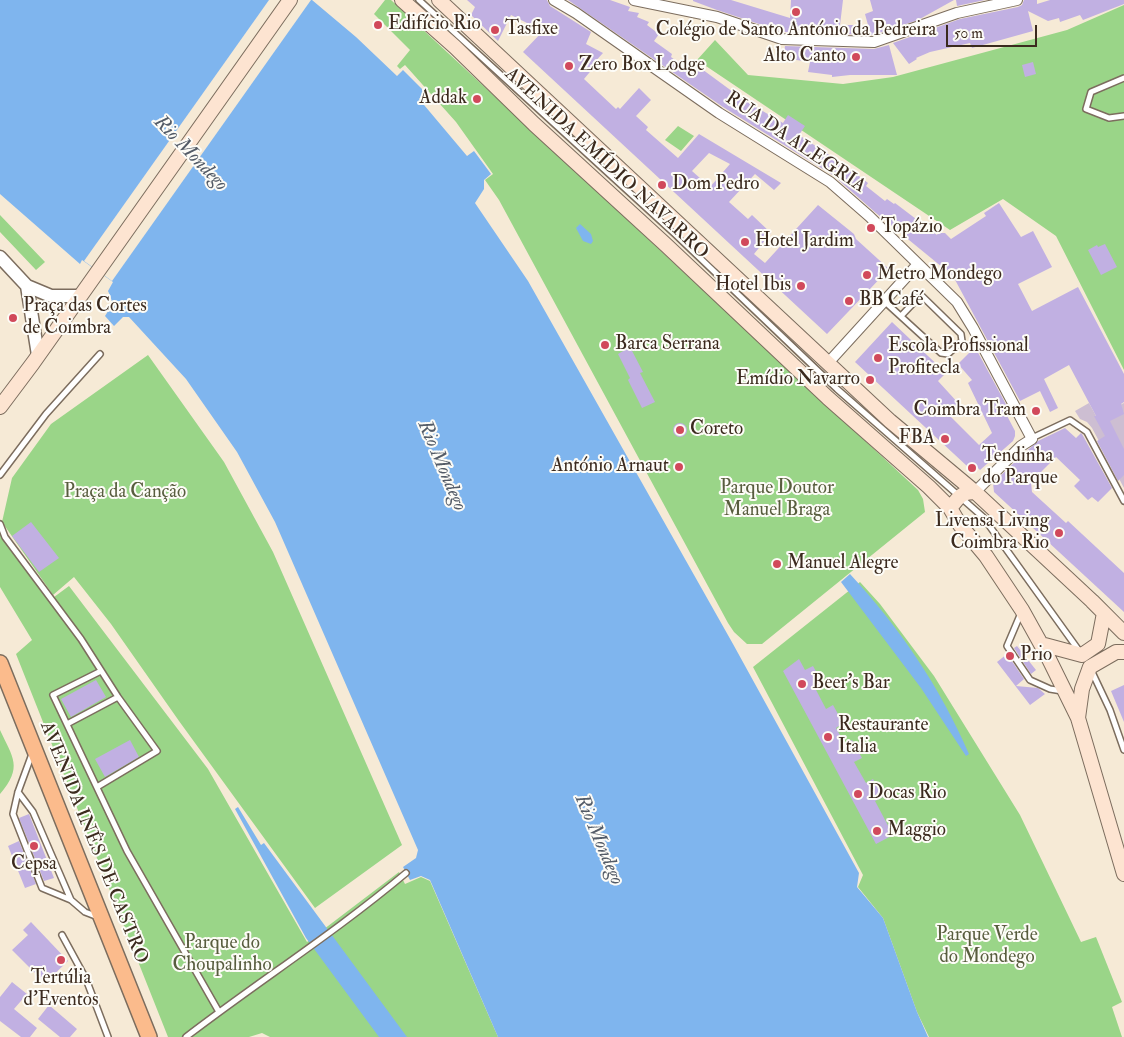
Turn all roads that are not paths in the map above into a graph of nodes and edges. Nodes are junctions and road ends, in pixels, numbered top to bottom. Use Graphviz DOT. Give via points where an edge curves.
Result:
graph roads {
  1 [pos="290,0"];
  2 [pos="402,0"];
  3 [pos="419,0"];
  4 [pos="439,0"];
  5 [pos="554,0"];
  6 [pos="634,0"];
  7 [pos="1017,0"];
  8 [pos="1124,78"];
  9 [pos="1124,116"];
  10 [pos="0,257"];
  11 [pos="918,264"];
  12 [pos="27,286"];
  13 [pos="80,296"];
  14 [pos="884,301"];
  15 [pos="901,316"];
  16 [pos="973,328"];
  17 [pos="962,334"];
  18 [pos="100,354"];
  19 [pos="38,355"];
  20 [pos="828,363"];
  21 [pos="0,407"];
  22 [pos="1032,439"];
  23 [pos="0,475"];
  24 [pos="975,492"];
  25 [pos="960,496"];
  26 [pos="1124,501"];
  27 [pos="950,508"];
  28 [pos="0,524"];
  29 [pos="1022,610"];
  30 [pos="1104,613"];
  31 [pos="1124,633"];
  32 [pos="1041,644"];
  33 [pos="1124,652"];
  34 [pos="1082,655"];
  35 [pos="0,663"];
  36 [pos="1090,667"];
  37 [pos="101,671"];
  38 [pos="1064,691"];
  39 [pos="118,697"];
  40 [pos="1078,718"];
  41 [pos="67,724"];
  42 [pos="34,748"];
  43 [pos="1124,750"];
  44 [pos="97,787"];
  45 [pos="18,792"];
  46 [pos="406,874"];
  47 [pos="1124,874"];
  48 [pos="71,900"];
  49 [pos="102,918"];
  50 [pos="62,936"];
  51 [pos="219,1012"];
  52 [pos="108,1037"];
  53 [pos="149,1037"];
  54 [pos="186,1037"];
  1 -- 13 [label="main road"];
  2 -- 27 [label="main road, AVENIDA EMÍDIO NAVARRO"];
  3 -- 25 [label="lane" via="676,235 837,389"];
  4 -- 20 [label="main road, AVENIDA EMÍDIO NAVARRO"];
  5 -- 11 [label="street, RUA DA ALEGRIA" via="719,113 830,182"];
  6 -- 7 [label="street" via="717,17 782,39 874,42 957,13"];
  8 -- 9 [label="lane" via="1091,92 1086,109 1108,118"];
  10 -- 12 [label="street"];
  11 -- 14 [label="street"];
  11 -- 16 [label="street, RUA DA ALEGRIA" via="957,302"];
  12 -- 13 [label="street" via="51,296"];
  12 -- 19 [label="street"];
  13 -- 19 [label="main road"];
  14 -- 15 [label="lane"];
  14 -- 20 [label="street"];
  15 -- 17 [label="lane" via="921,295"];
  15 -- 17 [label="lane" via="941,353 948,354 962,342"];
  16 -- 17 [label="lane"];
  16 -- 22 [label="street, RUA DA ALEGRIA"];
  18 -- 23 [label="lane" via="46,414"];
  19 -- 21 [label="main road"];
  20 -- 24 [label="main road, AVENIDA EMÍDIO NAVARRO" via="890,421"];
  22 -- 24 [label="street"];
  22 -- 26 [label="lane" via="1070,420 1078,425 1088,432"];
  24 -- 25 [label="main road"];
  24 -- 30 [label="main road, AVENIDA EMÍDIO NAVARRO"];
  25 -- 27 [label="main road"];
  25 -- 34 [label="lane" via="983,517"];
  27 -- 29 [label="main road, AVENIDA EMÍDIO NAVARRO"];
  28 -- 37 [label="lane" via="5,537"];
  29 -- 32 [label="main road, AVENIDA EMÍDIO NAVARRO"];
  29 -- 38 [label="lane" via="1007,646 1030,680"];
  30 -- 31 [label="main road, AVENIDA EMÍDIO NAVARRO"];
  30 -- 34 [label="main road" via="1098,644"];
  32 -- 34 [label="main road"];
  32 -- 38 [label="main road, AVENIDA EMÍDIO NAVARRO"];
  33 -- 36 [label="main road" via="1116,652"];
  34 -- 36 [label="lane"];
  35 -- 42 [label="main road, AVENIDA INÊS DE CASTRO"];
  36 -- 40 [label="main road" via="1082,688"];
  36 -- 43 [label="lane"];
  37 -- 39 [label="lane"];
  37 -- 41 [label="lane" via="53,695"];
  38 -- 40 [label="main road, AVENIDA EMÍDIO NAVARRO"];
  39 -- 41 [label="lane"];
  39 -- 44 [label="lane" via="157,751"];
  40 -- 47 [label="main road"];
  41 -- 44 [label="lane"];
  42 -- 45 [label="lane"];
  42 -- 49 [label="main road, AVENIDA INÊS DE CASTRO"];
  44 -- 51 [label="lane" via="128,852"];
  45 -- 48 [label="lane" via="33,812"];
  45 -- 48 [label="lane" via="13,814 42,888"];
  46 -- 51 [label="lane"];
  48 -- 49 [label="lane" via="85,912"];
  49 -- 53 [label="main road, AVENIDA INÊS DE CASTRO"];
  50 -- 52 [label="lane" via="86,979"];
  51 -- 54 [label="lane"];
}
